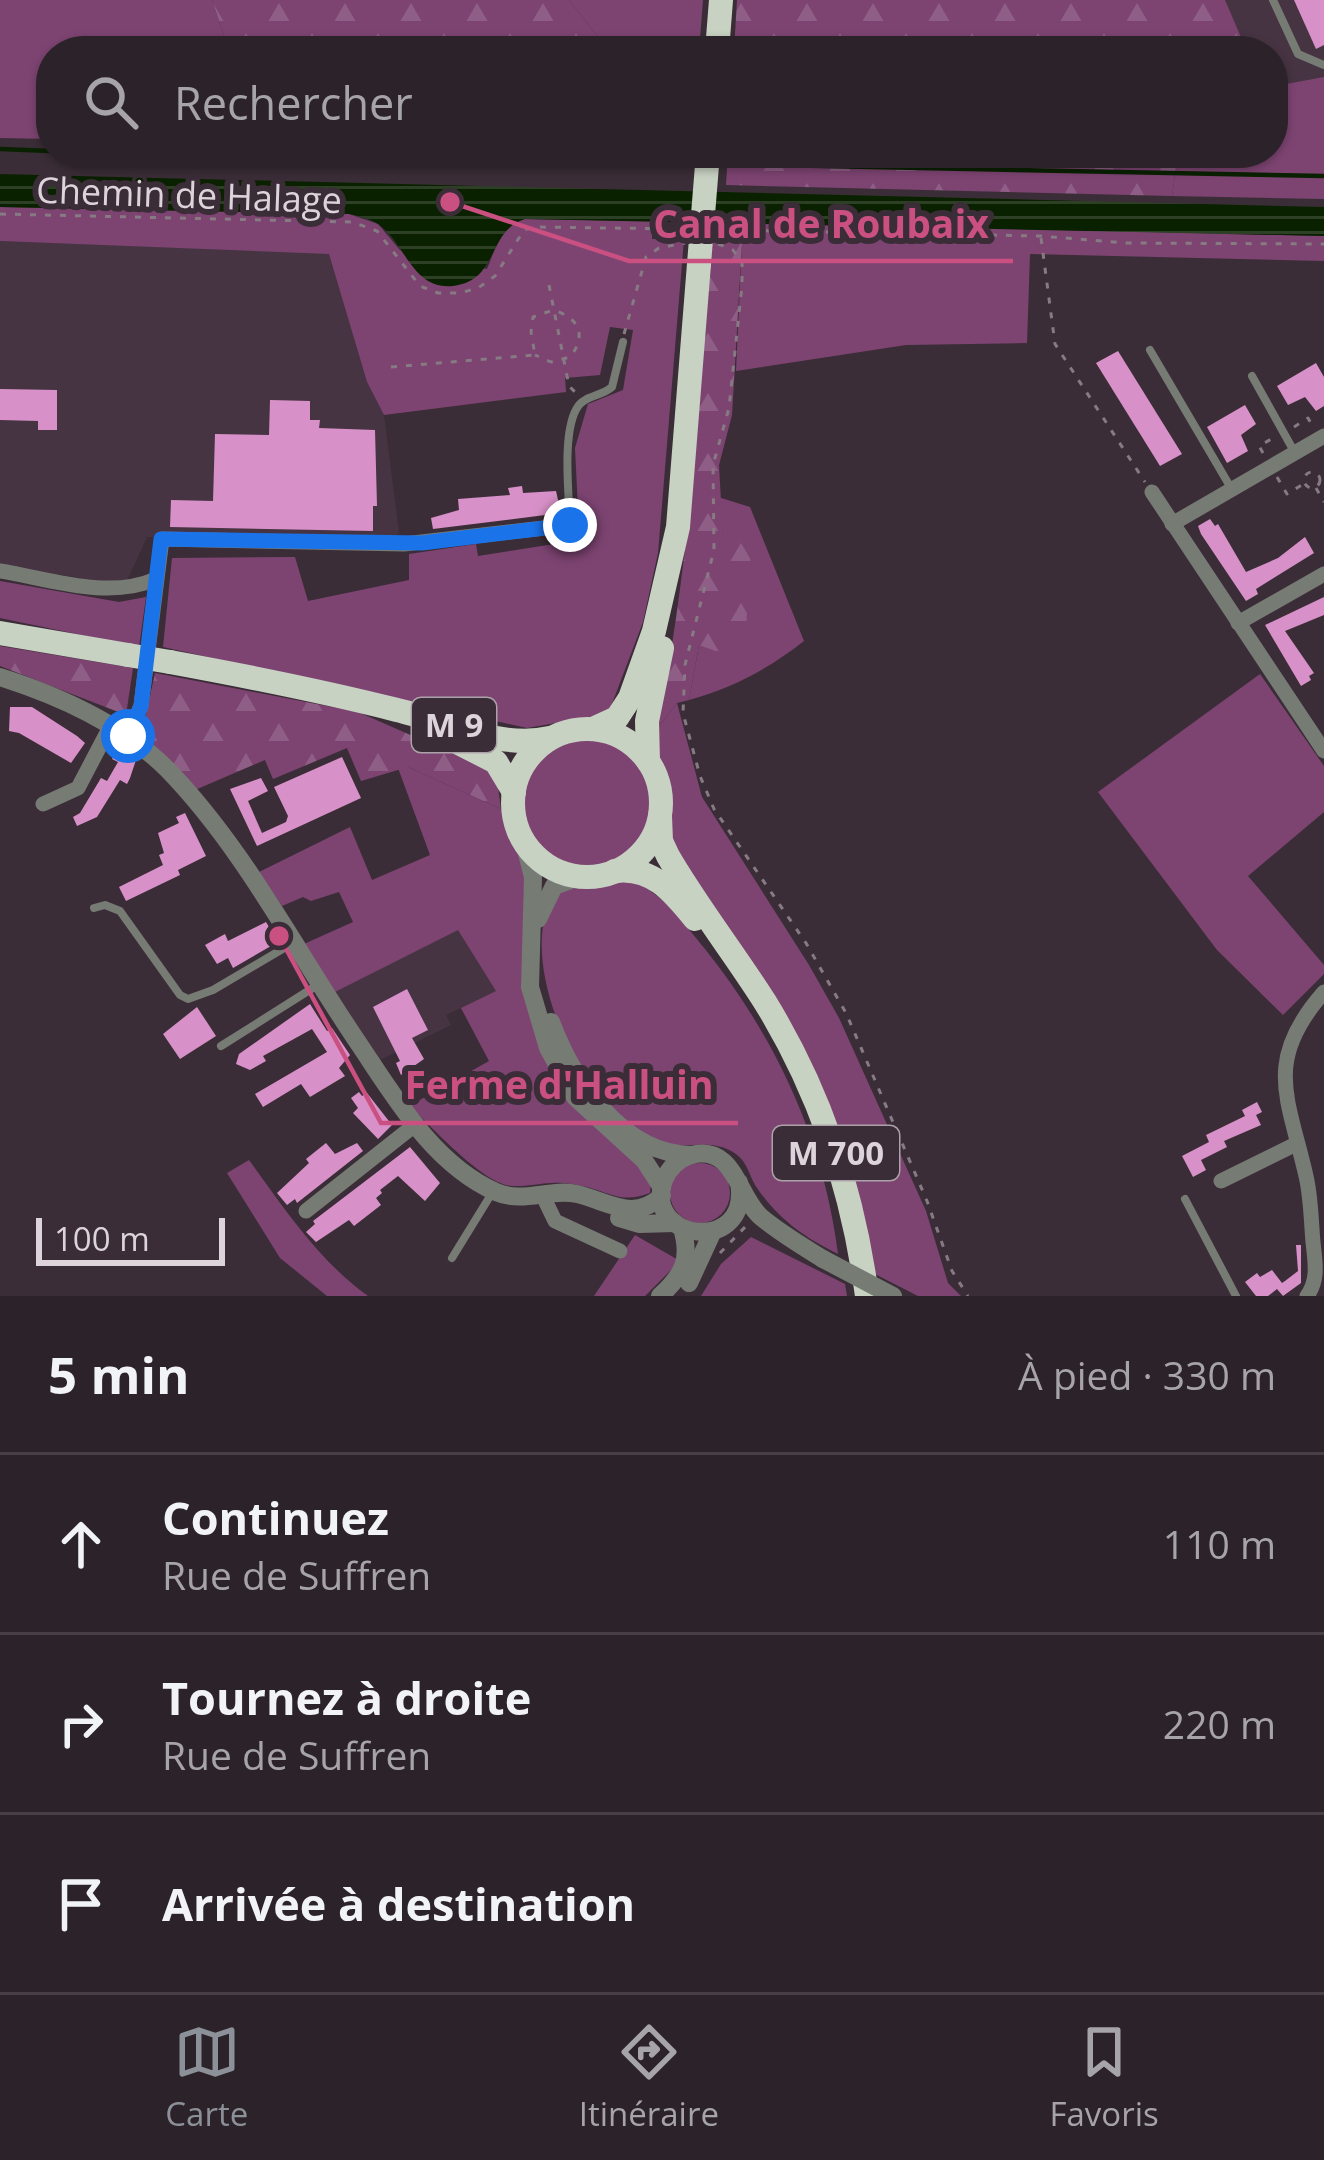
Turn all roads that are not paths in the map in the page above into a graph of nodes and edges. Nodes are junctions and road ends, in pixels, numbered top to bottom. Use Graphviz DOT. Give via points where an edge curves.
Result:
graph roads {
  1 [pos="721,0"];
  2 [pos="1273,0"];
  3 [pos="718,36"];
  4 [pos="1324,65"];
  5 [pos="707,168"];
  6 [pos="622,342"];
  7 [pos="1150,350"];
  8 [pos="1252,376"];
  9 [pos="1324,436"];
  10 [pos="1295,453"];
  11 [pos="1232,489"];
  12 [pos="1152,492"];
  13 [pos="1172,524"];
  14 [pos="570,525"];
  15 [pos="678,527"];
  16 [pos="0,571"];
  17 [pos="1324,574"];
  18 [pos="156,579"];
  19 [pos="1238,623"];
  20 [pos="0,633"];
  21 [pos="0,677"];
  22 [pos="357,701"];
  23 [pos="593,729"];
  24 [pos="120,730"];
  25 [pos="552,738"];
  26 [pos="1324,751"];
  27 [pos="648,761"];
  28 [pos="514,792"];
  29 [pos="43,804"];
  30 [pos="660,816"];
  31 [pos="524,842"];
  32 [pos="615,872"];
  33 [pos="580,876"];
  34 [pos="94,908"];
  35 [pos="292,944"];
  36 [pos="319,984"];
  37 [pos="1324,992"];
  38 [pos="221,1046"];
  39 [pos="416,1124"];
  40 [pos="1296,1144"];
  41 [pos="692,1155"];
  42 [pos="1221,1180"];
  43 [pos="739,1182"];
  44 [pos="493,1191"];
  45 [pos="662,1192"];
  46 [pos="542,1193"];
  47 [pos="573,1193"];
  48 [pos="1185,1199"];
  49 [pos="306,1211"];
  50 [pos="679,1226"];
  51 [pos="718,1228"];
  52 [pos="620,1251"];
  53 [pos="452,1258"];
  54 [pos="823,1259"];
  55 [pos="660,1296"];
  56 [pos="678,1296"];
  57 [pos="863,1296"];
  58 [pos="892,1296"];
  59 [pos="1236,1296"];
  60 [pos="1307,1296"];
  1 -- 3 [label="highway"];
  2 -- 4 [label="lane" via="1298,54"];
  5 -- 15 [label="highway, bridge"];
  6 -- 14 [label="lane" via="612,387 582,400 573,415"];
  7 -- 11 [label="lane"];
  8 -- 10 [label="lane"];
  9 -- 10 [label="street"];
  10 -- 11 [label="street"];
  11 -- 13 [label="street"];
  12 -- 13 [label="street"];
  13 -- 19 [label="street"];
  14 -- 18 [label="street" via="422,543 161,539"];
  15 -- 23 [label="highway" via="630,698 616,718"];
  15 -- 27 [label="highway" via="647,721"];
  16 -- 18 [label="street" via="116,590"];
  17 -- 19 [label="street"];
  18 -- 24 [label="street" via="141,706"];
  19 -- 26 [label="street"];
  20 -- 22 [label="highway, M 9, bridge"];
  21 -- 24 [label="street"];
  22 -- 25 [label="highway, M 9" via="514,741"];
  22 -- 28 [label="highway, M 9" via="488,757"];
  23 -- 25 [label="highway"];
  23 -- 27 [label="highway" via="624,739"];
  24 -- 29 [label="street" via="78,788"];
  24 -- 35 [label="street" via="201,808"];
  25 -- 28 [label="highway" via="526,760"];
  27 -- 30 [label="highway"];
  28 -- 31 [label="highway"];
  30 -- 32 [label="highway" via="643,852"];
  30 -- 57 [label="highway, M 700" via="668,856 764,1000 817,1100 850,1201"];
  31 -- 33 [label="highway" via="548,866"];
  31 -- 45 [label="street" via="533,868 530,987 548,1048 575,1097 644,1160"];
  32 -- 33 [label="highway"];
  32 -- 57 [label="highway, M 700" via="646,873 670,892 770,1030 828,1157"];
  33 -- 41 [label="street" via="554,886 538,922 539,972 554,1030 606,1112 651,1146"];
  34 -- 35 [label="lane" via="120,911 188,999"];
  35 -- 36 [label="street"];
  36 -- 38 [label="lane"];
  36 -- 39 [label="street"];
  37 -- 40 [label="street" via="1296,1029 1284,1064"];
  39 -- 44 [label="street" via="459,1170"];
  39 -- 49 [label="street"];
  40 -- 42 [label="street"];
  40 -- 60 [label="street" via="1316,1265"];
  41 -- 43 [label="street" via="721,1159"];
  41 -- 45 [label="street" via="672,1167"];
  43 -- 51 [label="street" via="738,1207"];
  43 -- 54 [label="street" via="760,1217"];
  44 -- 46 [label="street"];
  44 -- 53 [label="lane"];
  45 -- 47 [label="street" via="630,1211"];
  45 -- 50 [label="street"];
  46 -- 47 [label="street"];
  46 -- 52 [label="street" via="555,1221"];
  47 -- 50 [label="street" via="630,1222"];
  48 -- 59 [label="lane"];
  50 -- 51 [label="street"];
  50 -- 55 [label="street" via="685,1267"];
  51 -- 54 [label="street" via="747,1226"];
  51 -- 56 [label="street"];
  54 -- 58 [label="street, bridge"];
}
